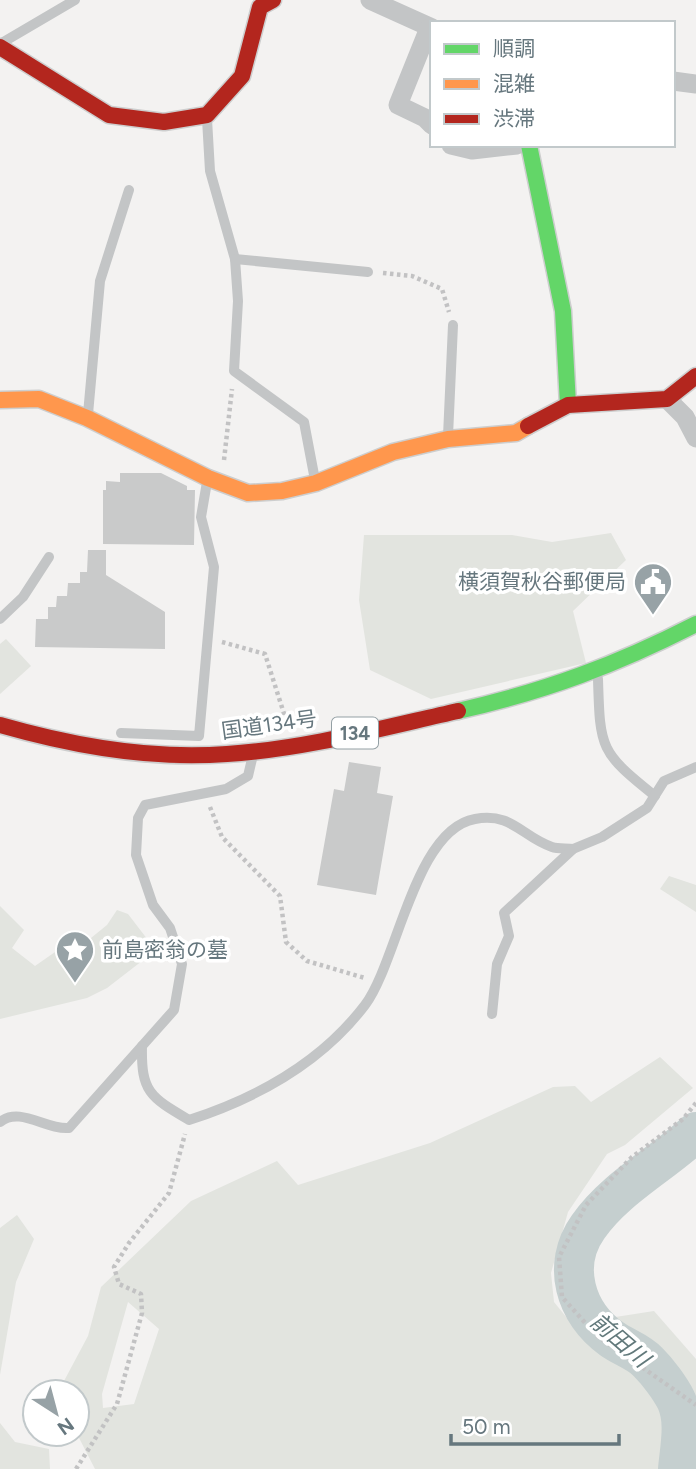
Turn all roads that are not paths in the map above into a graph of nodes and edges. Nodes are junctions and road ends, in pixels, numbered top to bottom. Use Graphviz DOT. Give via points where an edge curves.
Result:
graph roads {
  1 [pos="75,0"];
  2 [pos="273,0"];
  3 [pos="370,0"];
  4 [pos="430,28"];
  5 [pos="0,45"];
  6 [pos="675,81"];
  7 [pos="696,84"];
  8 [pos="207,115"];
  9 [pos="430,123"];
  10 [pos="459,147"];
  11 [pos="499,147"];
  12 [pos="529,147"];
  13 [pos="129,190"];
  14 [pos="235,259"];
  15 [pos="368,272"];
  16 [pos="453,324"];
  17 [pos="696,376"];
  18 [pos="667,399"];
  19 [pos="0,400"];
  20 [pos="568,405"];
  21 [pos="87,418"];
  22 [pos="696,438"];
  23 [pos="448,439"];
  24 [pos="215,481"];
  25 [pos="316,483"];
  26 [pos="50,557"];
  27 [pos="0,618"];
  28 [pos="696,624"];
  29 [pos="597,671"];
  30 [pos="0,725"];
  31 [pos="88,731"];
  32 [pos="116,732"];
  33 [pos="69,742"];
  34 [pos="254,752"];
  35 [pos="696,766"];
  36 [pos="655,796"];
  37 [pos="573,849"];
  38 [pos="492,1014"];
  39 [pos="142,1046"];
  40 [pos="0,1122"];
  1 -- 5 [label="lane"];
  2 -- 8 [label="main road" via="260,7 242,76"];
  3 -- 4 [label="street"];
  4 -- 9 [label="street" via="398,105"];
  5 -- 8 [label="main road" via="109,115 164,122"];
  6 -- 7 [label="street"];
  8 -- 14 [label="lane" via="210,172"];
  10 -- 11 [label="street"];
  12 -- 20 [label="main road" via="563,311"];
  13 -- 21 [label="lane" via="100,281"];
  14 -- 15 [label="lane"];
  14 -- 25 [label="lane" via="234,370 304,422"];
  16 -- 23 [label="lane"];
  17 -- 18 [label="main road"];
  18 -- 20 [label="main road"];
  18 -- 22 [label="street" via="685,417"];
  19 -- 21 [label="main road" via="39,399"];
  20 -- 23 [label="main road" via="516,433"];
  21 -- 24 [label="main road"];
  23 -- 25 [label="main road" via="393,452"];
  24 -- 25 [label="main road" via="248,493"];
  24 -- 32 [label="lane" via="201,507 214,567 199,736"];
  26 -- 27 [label="lane" via="23,597"];
  28 -- 29 [label="main road, 国道134号 / 134"];
  29 -- 34 [label="main road, 国道134号 / 134" via="429,718"];
  29 -- 36 [label="lane" via="599,726 606,750 621,769"];
  30 -- 33 [label="main road, 国道134号 / 134"];
  31 -- 33 [label="lane"];
  33 -- 34 [label="main road, 国道134号 / 134" via="184,755"];
  34 -- 39 [label="lane" via="248,776 226,789 145,804 138,818 136,855 153,905 170,928 182,964 174,1010"];
  35 -- 36 [label="lane" via="664,781"];
  36 -- 37 [label="lane" via="648,808"];
  37 -- 38 [label="lane" via="504,913 509,936 497,964"];
  37 -- 39 [label="lane" via="553,848 501,817 472,819 448,834 431,857 397,926 380,982 364,1006 330,1044 247,1099 189,1120 153,1095 141,1078"];
  39 -- 40 [label="lane" via="69,1128 57,1129 19,1115"];
}
